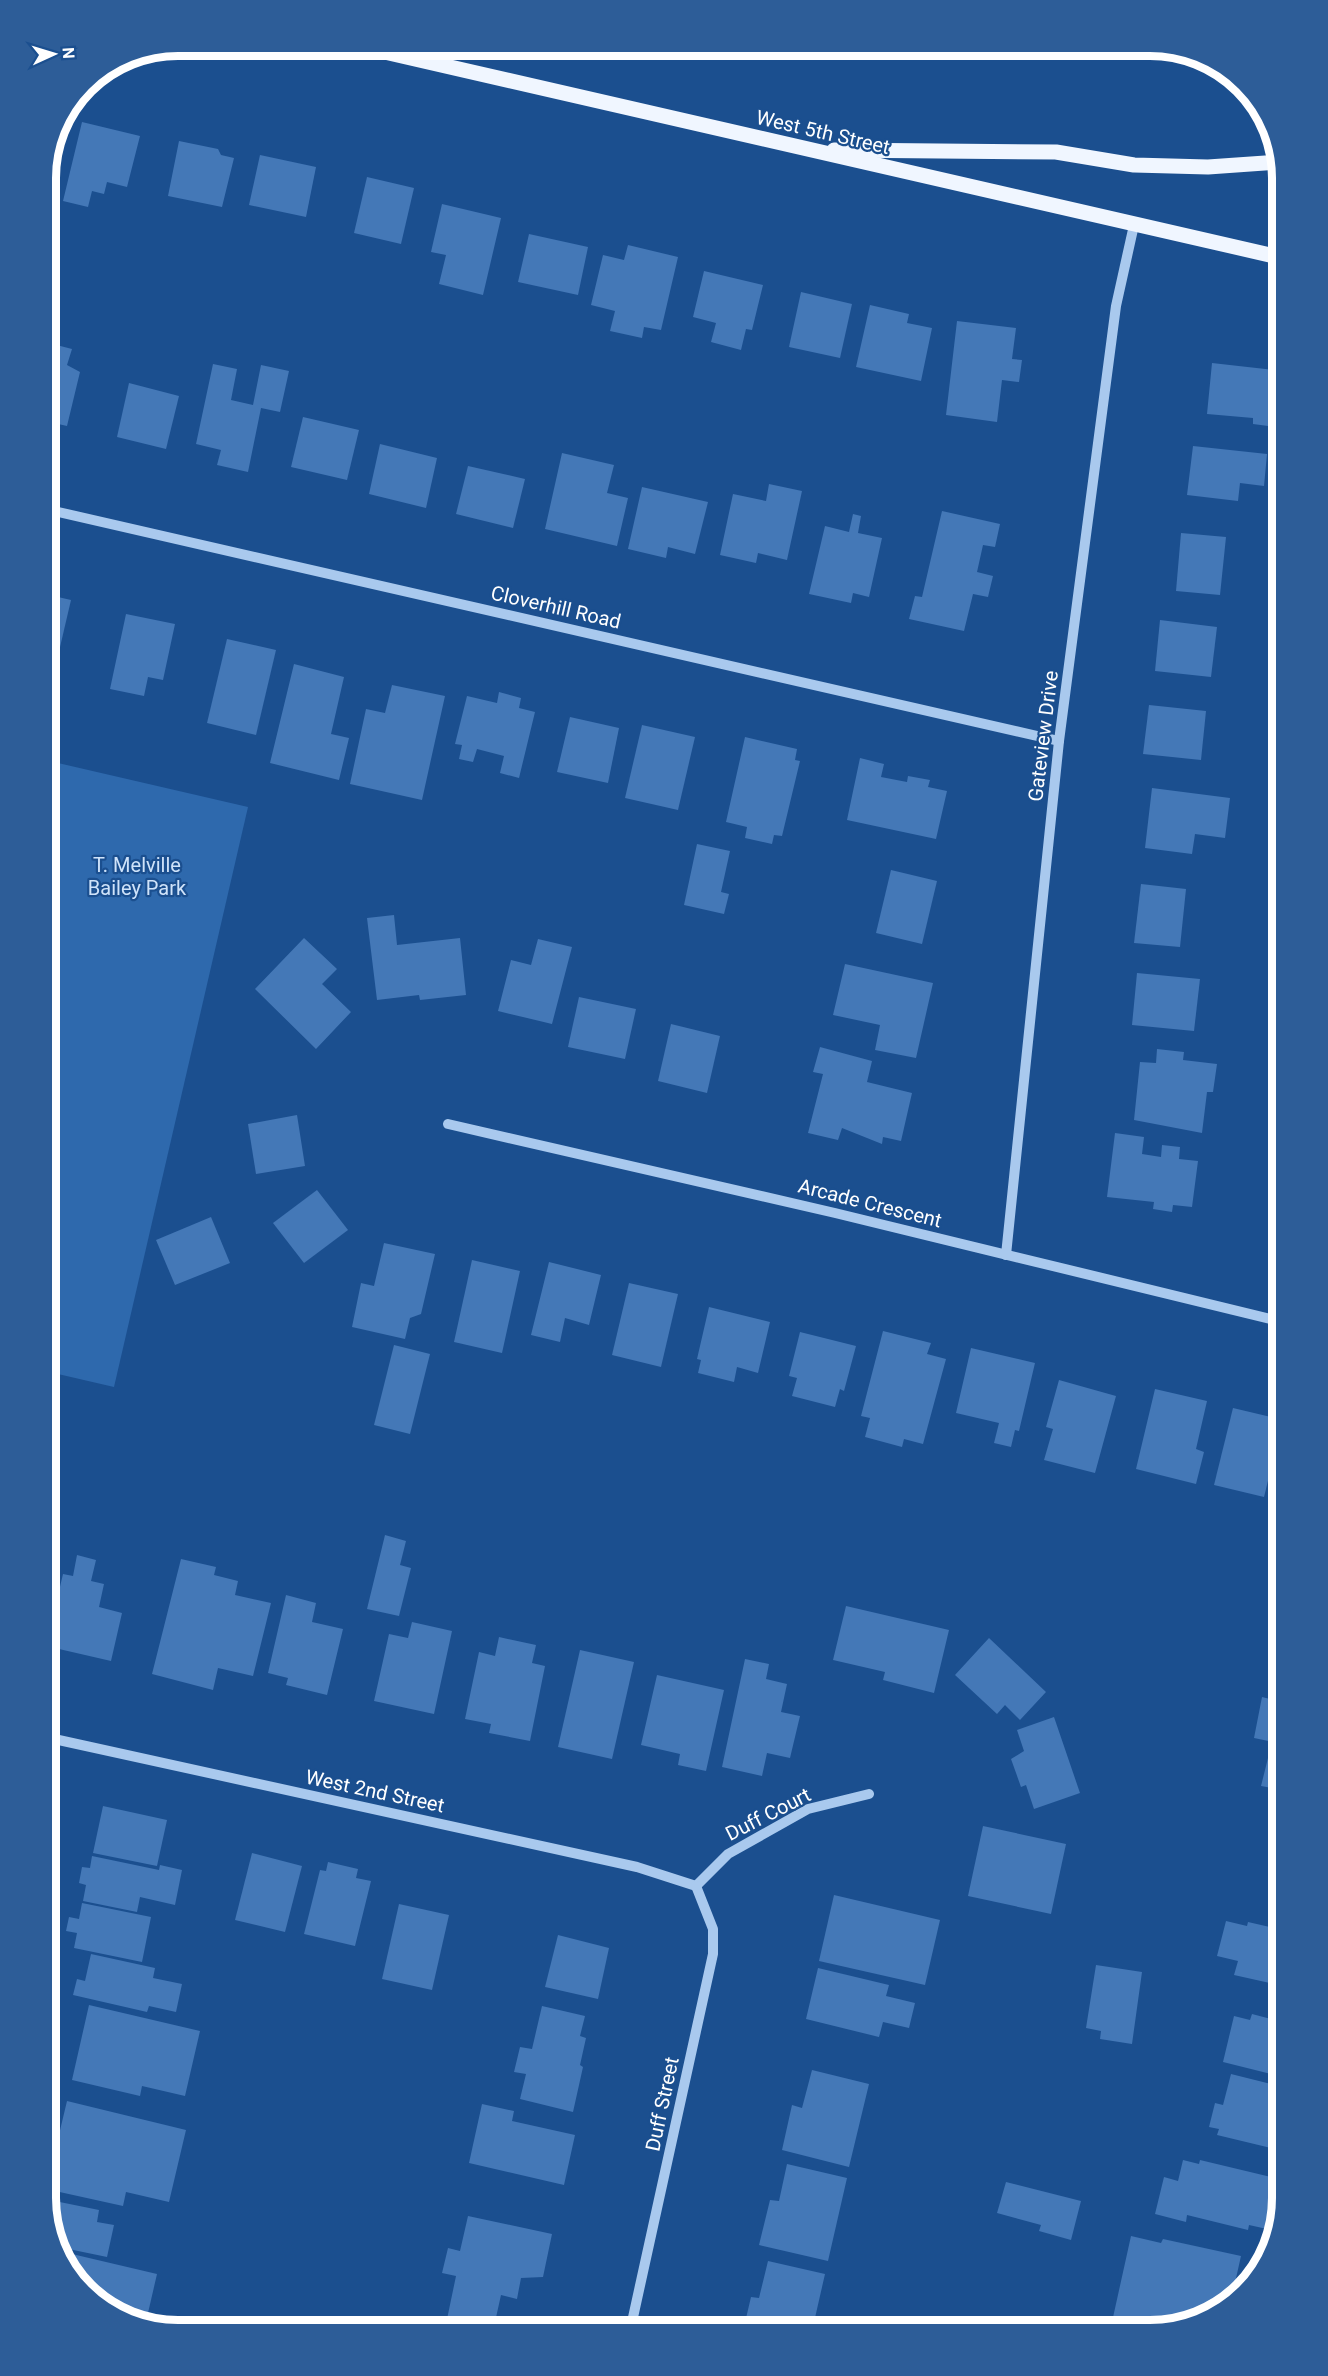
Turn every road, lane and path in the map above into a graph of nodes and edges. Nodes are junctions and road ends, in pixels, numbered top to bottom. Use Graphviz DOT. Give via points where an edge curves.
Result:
graph roads {
  1 [pos="401,56"];
  2 [pos="804,150"];
  3 [pos="1271,163"];
  4 [pos="1134,225"];
  5 [pos="1272,256"];
  6 [pos="56,512"];
  7 [pos="1059,741"];
  8 [pos="448,1124"];
  9 [pos="1005,1255"];
  10 [pos="1272,1319"];
  11 [pos="56,1739"];
  12 [pos="869,1794"];
  13 [pos="696,1886"];
  14 [pos="632,2320"];
  1 -- 2 [label="main road, West 5th Street"];
  2 -- 3 [label="main road" via="1056,152 1134,165 1208,167"];
  2 -- 4 [label="main road, West 5th Street"];
  4 -- 5 [label="main road, West 5th Street"];
  4 -- 7 [label="street, Gateview Drive" via="1116,306"];
  6 -- 7 [label="street, Cloverhill Road"];
  7 -- 9 [label="street, Gateview Drive"];
  8 -- 9 [label="street, Arcade Crescent" via="836,1212"];
  9 -- 10 [label="street, Arcade Crescent"];
  11 -- 13 [label="street, West 2nd Street" via="637,1867"];
  12 -- 13 [label="street, Duff Court" via="808,1809 728,1854"];
  13 -- 14 [label="street, Duff Street" via="713,1929 713,1954"];
}
